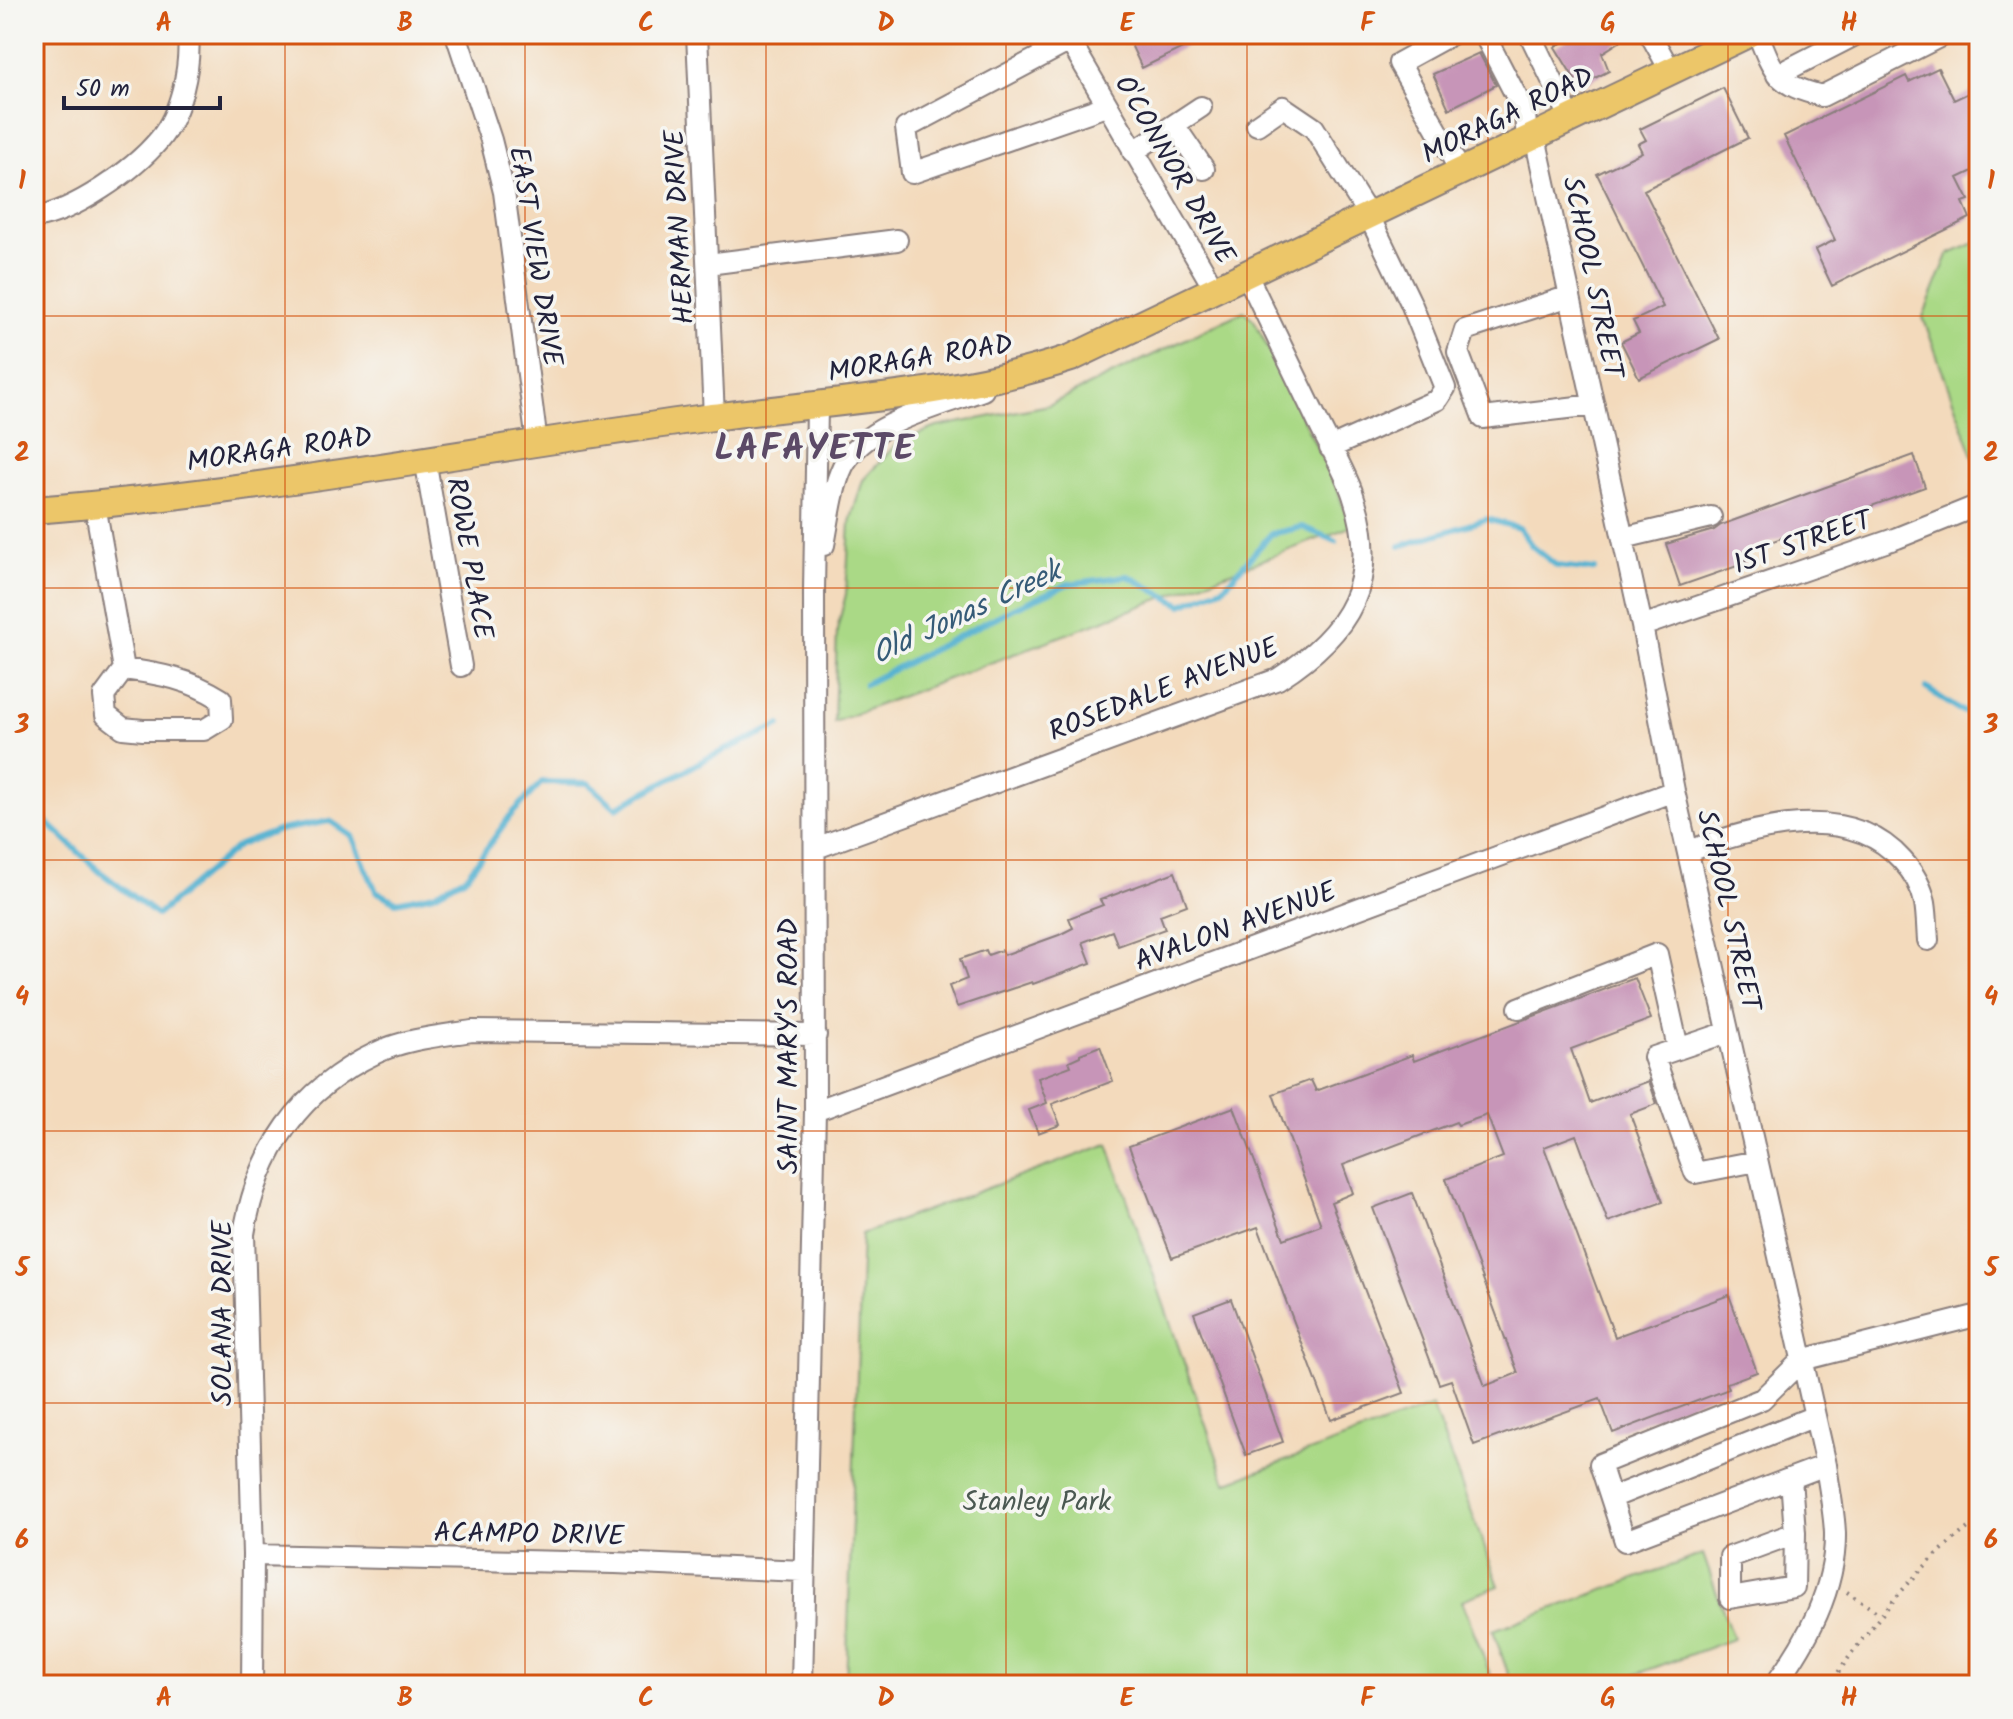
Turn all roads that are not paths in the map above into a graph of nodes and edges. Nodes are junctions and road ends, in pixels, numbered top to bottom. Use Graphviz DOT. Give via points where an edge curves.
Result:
graph roads {
  1 [pos="188,34"];
  2 [pos="456,34"];
  3 [pos="697,34"];
  4 [pos="1452,34"];
  5 [pos="1484,34"];
  6 [pos="1542,34"];
  7 [pos="1650,34"];
  8 [pos="1748,34"];
  9 [pos="1758,34"];
  10 [pos="1857,34"];
  11 [pos="1945,34"];
  12 [pos="1068,38"];
  13 [pos="1670,70"];
  14 [pos="1777,75"];
  15 [pos="1106,106"];
  16 [pos="1201,107"];
  17 [pos="1571,119"];
  18 [pos="1174,125"];
  19 [pos="1257,125"];
  20 [pos="1531,139"];
  21 [pos="1133,152"];
  22 [pos="1204,169"];
  23 [pos="1461,172"];
  24 [pos="1369,216"];
  25 [pos="34,218"];
  26 [pos="897,240"];
  27 [pos="708,264"];
  28 [pos="1247,275"];
  29 [pos="1215,290"];
  30 [pos="1570,296"];
  31 [pos="1027,372"];
  32 [pos="1594,405"];
  33 [pos="817,407"];
  34 [pos="714,417"];
  35 [pos="537,443"];
  36 [pos="1330,448"];
  37 [pos="425,459"];
  38 [pos="95,505"];
  39 [pos="1979,505"];
  40 [pos="34,510"];
  41 [pos="1711,517"];
  42 [pos="1623,538"];
  43 [pos="814,591"];
  44 [pos="1642,626"];
  45 [pos="461,666"];
  46 [pos="124,669"];
  47 [pos="1674,791"];
  48 [pos="816,848"];
  49 [pos="1689,851"];
  50 [pos="1928,940"];
  51 [pos="1519,1008"];
  52 [pos="1728,1032"];
  53 [pos="816,1035"];
  54 [pos="1678,1048"];
  55 [pos="815,1111"];
  56 [pos="1757,1161"];
  57 [pos="1979,1315"];
  58 [pos="1802,1360"];
  59 [pos="1815,1416"];
  60 [pos="1826,1465"];
  61 [pos="1791,1478"];
  62 [pos="1611,1498"];
  63 [pos="1795,1533"];
  64 [pos="253,1555"];
  65 [pos="803,1571"];
  66 [pos="252,1685"];
  67 [pos="802,1685"];
  68 [pos="1775,1685"];
  1 -- 25 [label="street" via="186,80 160,139 91,197"];
  2 -- 35 [label="street, EAST VIEW DRIVE" via="504,192"];
  3 -- 27 [label="street, HERMAN DRIVE"];
  4 -- 23 [label="street" via="1399,63"];
  5 -- 20 [label="street, SCHOOL STREET" via="1525,113"];
  6 -- 17 [label="street" via="1532,39"];
  7 -- 13 [label="street"];
  8 -- 13 [label="main road, MORAGA ROAD"];
  9 -- 14 [label="street"];
  10 -- 14 [label="street"];
  11 -- 14 [label="street" via="1822,96 1794,89"];
  12 -- 15 [label="street, O'CONNOR DRIVE"];
  12 -- 15 [label="street" via="906,128 912,173"];
  13 -- 17 [label="main road, MORAGA ROAD"];
  15 -- 21 [label="street, O'CONNOR DRIVE"];
  16 -- 18 [label="street"];
  17 -- 20 [label="main road, MORAGA ROAD"];
  18 -- 21 [label="street"];
  18 -- 22 [label="street"];
  19 -- 24 [label="street" via="1283,107 1314,128"];
  20 -- 23 [label="main road, MORAGA ROAD"];
  20 -- 30 [label="street, SCHOOL STREET"];
  21 -- 29 [label="street, O'CONNOR DRIVE"];
  23 -- 24 [label="main road, MORAGA ROAD"];
  24 -- 28 [label="main road, MORAGA ROAD"];
  24 -- 36 [label="street" via="1445,388 1437,400"];
  26 -- 27 [label="street"];
  27 -- 34 [label="street, HERMAN DRIVE"];
  28 -- 29 [label="main road, MORAGA ROAD"];
  28 -- 36 [label="street, ROSEDALE AVENUE"];
  29 -- 31 [label="main road, MORAGA ROAD" via="1071,358"];
  30 -- 32 [label="street, SCHOOL STREET"];
  30 -- 32 [label="street" via="1465,330 1458,352 1483,418"];
  31 -- 33 [label="main road, MORAGA ROAD"];
  31 -- 43 [label="street" via="902,419 862,442 843,466"];
  32 -- 42 [label="street, SCHOOL STREET"];
  33 -- 34 [label="main road, MORAGA ROAD"];
  33 -- 43 [label="street, SAINT MARY'S ROAD"];
  34 -- 35 [label="main road, MORAGA ROAD"];
  35 -- 37 [label="main road, MORAGA ROAD"];
  36 -- 48 [label="street, ROSEDALE AVENUE" via="1352,493 1364,539 1364,572 1354,603 1309,659 1278,679"];
  37 -- 38 [label="main road, MORAGA ROAD"];
  37 -- 45 [label="street, ROWE PLACE"];
  38 -- 40 [label="main road, MORAGA ROAD"];
  38 -- 46 [label="street"];
  39 -- 44 [label="street, 1ST STREET"];
  41 -- 42 [label="street"];
  42 -- 44 [label="street, SCHOOL STREET"];
  43 -- 48 [label="street, SAINT MARY'S ROAD"];
  44 -- 47 [label="street, SCHOOL STREET"];
  46 -- 46 [label="street" via="104,696 106,715 123,728 204,730 222,719 221,699 199,686"];
  47 -- 49 [label="street, SCHOOL STREET"];
  47 -- 55 [label="street, AVALON AVENUE"];
  48 -- 53 [label="street, SAINT MARY'S ROAD"];
  49 -- 50 [label="street" via="1791,825 1818,823 1871,834 1913,872 1925,902"];
  49 -- 52 [label="street, SCHOOL STREET"];
  51 -- 54 [label="street" via="1657,954"];
  52 -- 54 [label="street"];
  52 -- 56 [label="street, SCHOOL STREET"];
  53 -- 55 [label="street, SAINT MARY'S ROAD"];
  53 -- 64 [label="street, SOLANA DRIVE" via="472,1031 378,1052 325,1082 290,1121 262,1166 247,1211"];
  54 -- 56 [label="street" via="1654,1057 1695,1173"];
  55 -- 65 [label="street, SAINT MARY'S ROAD"];
  56 -- 58 [label="street, SCHOOL STREET"];
  57 -- 58 [label="street"];
  58 -- 59 [label="street, SCHOOL STREET"];
  58 -- 62 [label="street" via="1762,1399 1600,1464"];
  59 -- 60 [label="street, SCHOOL STREET"];
  59 -- 62 [label="street"];
  60 -- 61 [label="street"];
  60 -- 68 [label="street, SCHOOL STREET" via="1835,1536 1828,1580 1811,1631"];
  61 -- 62 [label="street" via="1625,1541"];
  61 -- 63 [label="street"];
  64 -- 65 [label="street, ACAMPO DRIVE"];
  64 -- 66 [label="street, SOLANA DRIVE"];
  65 -- 67 [label="street, SAINT MARY'S ROAD"];
}
